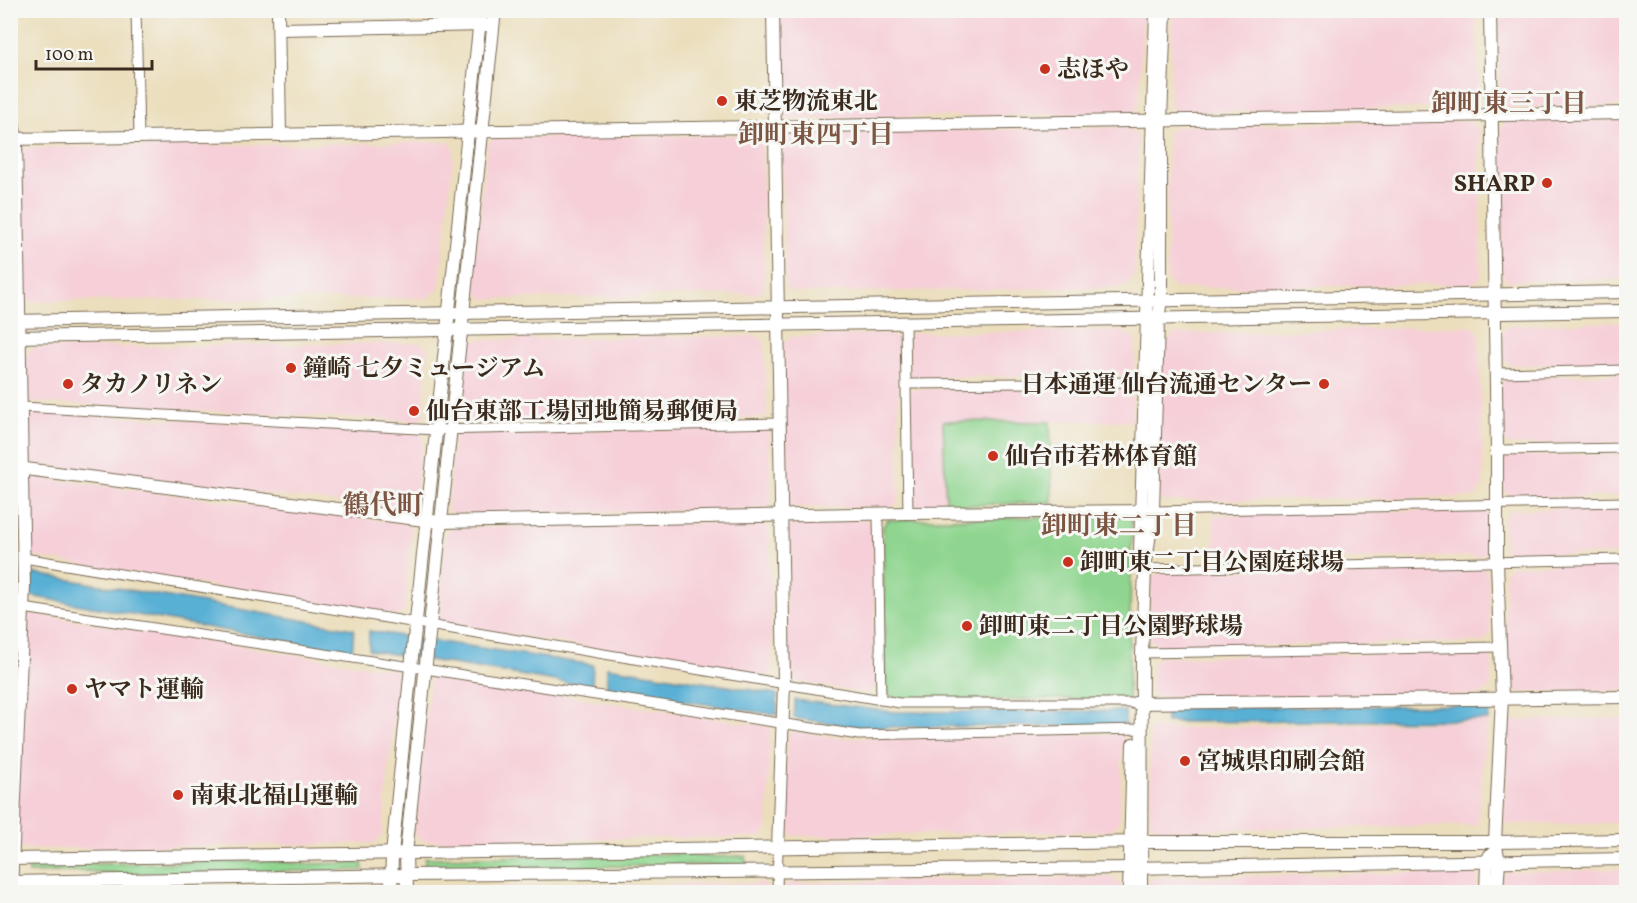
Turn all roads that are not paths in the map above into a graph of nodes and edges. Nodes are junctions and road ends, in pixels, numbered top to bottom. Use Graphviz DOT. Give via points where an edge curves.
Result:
graph roads {
  1 [pos="136,10"];
  2 [pos="278,10"];
  3 [pos="481,10"];
  4 [pos="495,10"];
  5 [pos="773,10"];
  6 [pos="1156,10"];
  7 [pos="1165,10"];
  8 [pos="1490,10"];
  9 [pos="479,25"];
  10 [pos="494,25"];
  11 [pos="279,29"];
  12 [pos="10,106"];
  13 [pos="1626,113"];
  14 [pos="1492,114"];
  15 [pos="1157,121"];
  16 [pos="775,127"];
  17 [pos="468,131"];
  18 [pos="484,131"];
  19 [pos="280,135"];
  20 [pos="139,137"];
  21 [pos="13,139"];
  22 [pos="1626,292"];
  23 [pos="1494,294"];
  24 [pos="1155,300"];
  25 [pos="778,306"];
  26 [pos="463,311"];
  27 [pos="1626,311"];
  28 [pos="448,312"];
  29 [pos="1494,313"];
  30 [pos="1153,320"];
  31 [pos="15,321"];
  32 [pos="905,323"];
  33 [pos="778,325"];
  34 [pos="462,331"];
  35 [pos="447,332"];
  36 [pos="15,337"];
  37 [pos="1626,370"];
  38 [pos="1495,373"];
  39 [pos="1144,382"];
  40 [pos="907,384"];
  41 [pos="21,407"];
  42 [pos="779,423"];
  43 [pos="436,430"];
  44 [pos="450,430"];
  45 [pos="1626,448"];
  46 [pos="1497,450"];
  47 [pos="16,468"];
  48 [pos="1626,502"];
  49 [pos="1497,504"];
  50 [pos="1147,511"];
  51 [pos="908,513"];
  52 [pos="878,514"];
  53 [pos="781,515"];
  54 [pos="427,521"];
  55 [pos="440,522"];
  56 [pos="24,558"];
  57 [pos="1626,559"];
  58 [pos="1497,562"];
  59 [pos="1145,568"];
  60 [pos="17,607"];
  61 [pos="416,623"];
  62 [pos="429,629"];
  63 [pos="1499,647"];
  64 [pos="1142,653"];
  65 [pos="411,668"];
  66 [pos="425,669"];
  67 [pos="784,684"];
  68 [pos="1626,697"];
  69 [pos="1502,698"];
  70 [pos="881,700"];
  71 [pos="1138,703"];
  72 [pos="783,724"];
  73 [pos="1137,730"];
  74 [pos="1626,840"];
  75 [pos="1136,842"];
  76 [pos="1496,842"];
  77 [pos="778,848"];
  78 [pos="406,853"];
  79 [pos="392,854"];
  80 [pos="11,859"];
  81 [pos="1626,859"];
  82 [pos="1493,861"];
  83 [pos="1136,867"];
  84 [pos="778,871"];
  85 [pos="392,875"];
  86 [pos="408,875"];
  87 [pos="11,882"];
  88 [pos="11,892"];
  89 [pos="391,892"];
  90 [pos="407,892"];
  91 [pos="777,892"];
  92 [pos="1129,892"];
  93 [pos="1141,892"];
  94 [pos="1486,892"];
  95 [pos="1497,892"];
  1 -- 20 [label="street"];
  2 -- 11 [label="street"];
  3 -- 9 [label="street"];
  4 -- 10 [label="street"];
  5 -- 16 [label="street"];
  6 -- 15 [label="street"];
  7 -- 15 [label="street"];
  8 -- 14 [label="street"];
  9 -- 10 [label="street"];
  9 -- 11 [label="street"];
  9 -- 17 [label="street"];
  10 -- 18 [label="street"];
  11 -- 19 [label="street"];
  12 -- 21 [label="street"];
  13 -- 14 [label="street"];
  14 -- 15 [label="street"];
  14 -- 23 [label="street"];
  15 -- 16 [label="street"];
  15 -- 24 [label="street"];
  16 -- 18 [label="street"];
  16 -- 25 [label="street"];
  17 -- 18 [label="street"];
  17 -- 19 [label="street"];
  17 -- 28 [label="street"];
  18 -- 26 [label="street"];
  19 -- 20 [label="street"];
  20 -- 21 [label="street"];
  21 -- 31 [label="street"];
  22 -- 23 [label="street"];
  23 -- 24 [label="street"];
  23 -- 29 [label="street"];
  24 -- 25 [label="street"];
  24 -- 30 [label="street"];
  25 -- 26 [label="street"];
  25 -- 33 [label="street"];
  26 -- 28 [label="street"];
  26 -- 34 [label="street"];
  27 -- 29 [label="street"];
  28 -- 31 [label="street"];
  28 -- 35 [label="street"];
  29 -- 30 [label="street"];
  29 -- 38 [label="street"];
  30 -- 32 [label="street"];
  30 -- 39 [label="street"];
  30 -- 50 [label="street"];
  31 -- 36 [label="street"];
  32 -- 33 [label="street"];
  32 -- 40 [label="street"];
  33 -- 34 [label="street"];
  33 -- 42 [label="street"];
  34 -- 35 [label="street"];
  34 -- 44 [label="street"];
  35 -- 36 [label="street"];
  35 -- 43 [label="street"];
  36 -- 41 [label="street"];
  37 -- 38 [label="street"];
  38 -- 46 [label="street"];
  39 -- 40 [label="street"];
  39 -- 50 [label="street"];
  40 -- 51 [label="street"];
  41 -- 43 [label="street"];
  41 -- 47 [label="street"];
  42 -- 44 [label="street"];
  42 -- 53 [label="street"];
  43 -- 44 [label="street"];
  43 -- 54 [label="street"];
  44 -- 55 [label="street"];
  45 -- 46 [label="street"];
  46 -- 49 [label="street"];
  47 -- 54 [label="street"];
  47 -- 56 [label="street"];
  48 -- 49 [label="street"];
  49 -- 50 [label="street"];
  49 -- 58 [label="street"];
  50 -- 51 [label="street"];
  50 -- 59 [label="street"];
  50 -- 71 [label="street"];
  51 -- 52 [label="street"];
  52 -- 53 [label="street"];
  52 -- 70 [label="street"];
  53 -- 55 [label="street"];
  53 -- 67 [label="street"];
  54 -- 55 [label="street"];
  54 -- 61 [label="street"];
  55 -- 62 [label="street"];
  56 -- 60 [label="street"];
  56 -- 61 [label="street"];
  57 -- 58 [label="street"];
  58 -- 59 [label="street"];
  58 -- 63 [label="street"];
  59 -- 64 [label="street"];
  60 -- 65 [label="street"];
  60 -- 80 [label="street"];
  61 -- 62 [label="street"];
  61 -- 65 [label="street"];
  62 -- 66 [label="street"];
  62 -- 67 [label="street"];
  63 -- 64 [label="street"];
  63 -- 69 [label="street"];
  64 -- 71 [label="street"];
  65 -- 66 [label="street"];
  65 -- 79 [label="street"];
  66 -- 72 [label="street"];
  66 -- 78 [label="street"];
  67 -- 70 [label="street"];
  67 -- 72 [label="street"];
  68 -- 69 [label="street"];
  69 -- 71 [label="street"];
  69 -- 76 [label="street"];
  70 -- 71 [label="street" via="900,704"];
  71 -- 73 [label="street"];
  72 -- 73 [label="street" via="859,735"];
  72 -- 77 [label="street"];
  73 -- 75 [label="street"];
  74 -- 76 [label="street"];
  75 -- 76 [label="street"];
  75 -- 77 [label="street"];
  75 -- 83 [label="street"];
  76 -- 82 [label="street"];
  77 -- 78 [label="street"];
  77 -- 84 [label="street"];
  78 -- 79 [label="street"];
  78 -- 86 [label="street"];
  79 -- 80 [label="street"];
  79 -- 85 [label="street"];
  80 -- 87 [label="street"];
  81 -- 82 [label="street"];
  82 -- 83 [label="street"];
  82 -- 94 [label="street"];
  82 -- 95 [label="street"];
  83 -- 84 [label="street"];
  83 -- 92 [label="street"];
  83 -- 93 [label="street"];
  84 -- 86 [label="street"];
  84 -- 91 [label="street"];
  85 -- 86 [label="street"];
  85 -- 87 [label="street"];
  85 -- 89 [label="street"];
  86 -- 90 [label="street"];
  87 -- 88 [label="street"];
}
